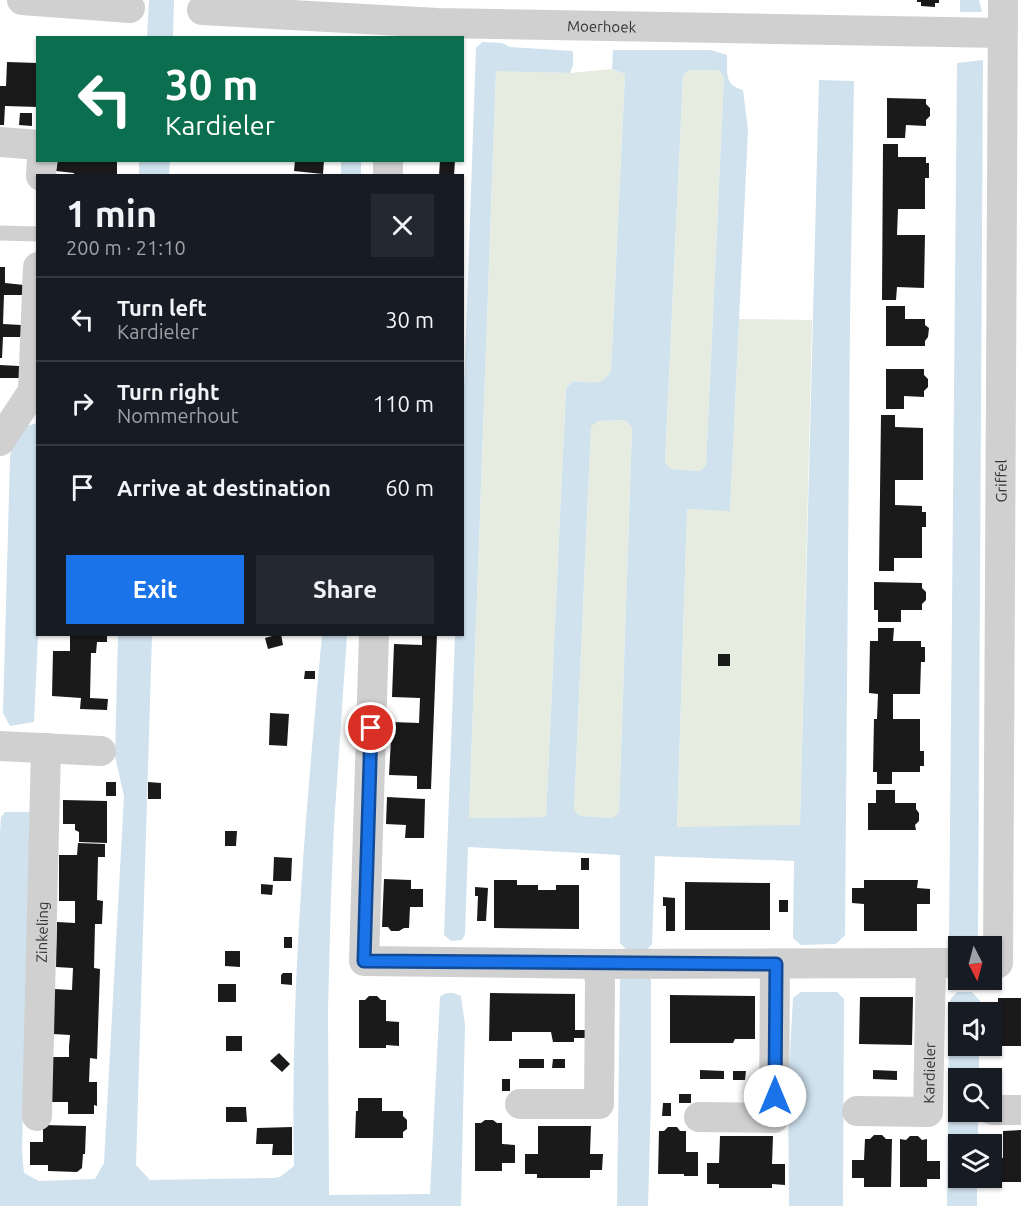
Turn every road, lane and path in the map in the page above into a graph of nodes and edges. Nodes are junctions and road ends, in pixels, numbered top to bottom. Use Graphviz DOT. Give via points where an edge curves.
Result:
graph roads {
  1 [pos="22,0"];
  2 [pos="1003,0"];
  3 [pos="130,8"];
  4 [pos="202,10"];
  5 [pos="392,29"];
  6 [pos="1002,33"];
  7 [pos="0,142"];
  8 [pos="36,145"];
  9 [pos="0,233"];
  10 [pos="36,234"];
  11 [pos="36,317"];
  12 [pos="0,441"];
  13 [pos="374,636"];
  14 [pos="0,746"];
  15 [pos="46,748"];
  16 [pos="101,751"];
  17 [pos="945,963"];
  18 [pos="1003,963"];
  19 [pos="623,964"];
  20 [pos="776,964"];
  21 [pos="520,1104"];
  22 [pos="1002,1110"];
  23 [pos="1021,1110"];
  24 [pos="856,1111"];
  25 [pos="38,1116"];
  26 [pos="699,1117"];
  1 -- 3 [label="street"];
  2 -- 6 [label="street, Griffel"];
  4 -- 5 [label="street, Moerhoek"];
  5 -- 6 [label="street, Moerhoek"];
  6 -- 18 [label="street, Griffel"];
  7 -- 8 [label="street"];
  9 -- 10 [label="lane"];
  11 -- 12 [label="street" via="33,391"];
  13 -- 19 [label="street, Kardieler" via="364,961"];
  14 -- 15 [label="street"];
  15 -- 16 [label="street"];
  15 -- 25 [label="street, Zinkeling"];
  17 -- 20 [label="street, Kardieler"];
  17 -- 24 [label="street, Kardieler" via="928,1112"];
  19 -- 20 [label="street, Kardieler"];
  19 -- 21 [label="street" via="600,982 599,1104"];
  20 -- 26 [label="street" via="774,1118"];
  22 -- 23 [label="street"];
}
